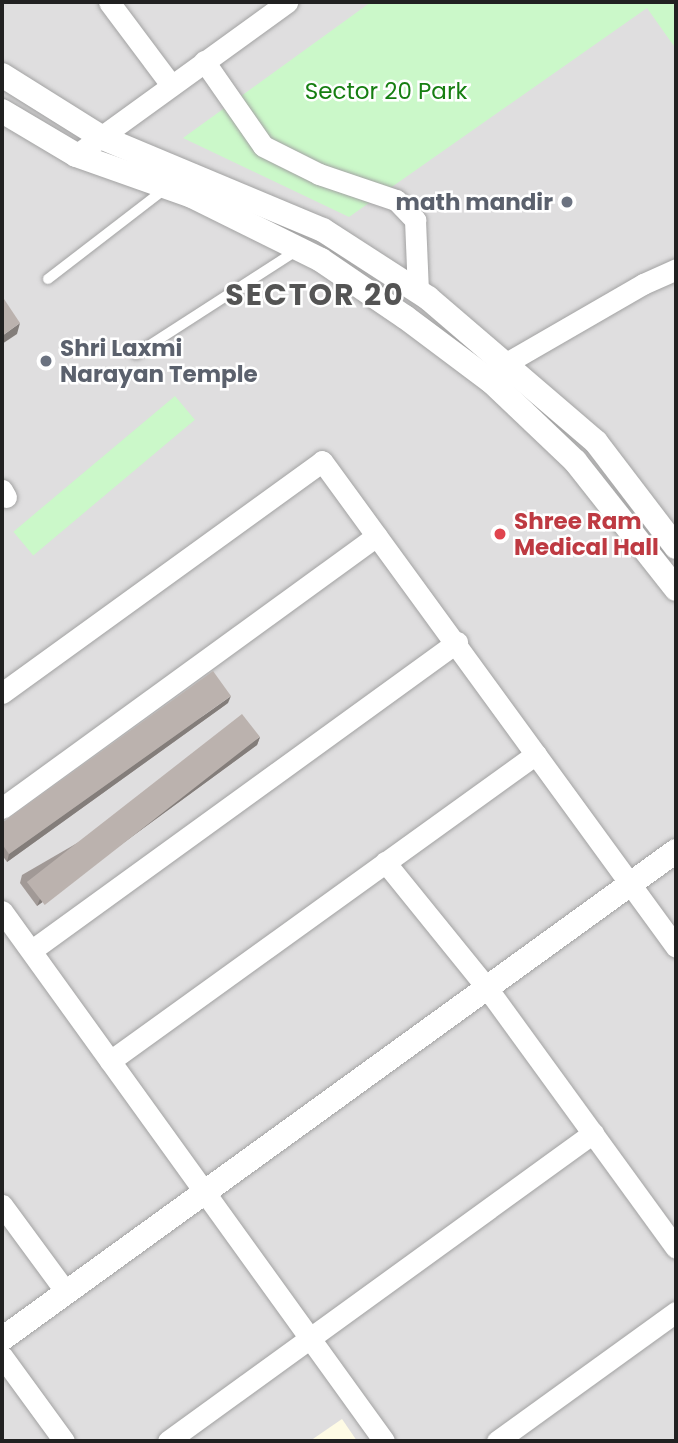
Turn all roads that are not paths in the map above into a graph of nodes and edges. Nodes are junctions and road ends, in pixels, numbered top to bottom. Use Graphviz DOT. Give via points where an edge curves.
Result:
graph roads {
  1 [pos="109,2"];
  2 [pos="287,2"];
  3 [pos="204,61"];
  4 [pos="2,75"];
  5 [pos="171,85"];
  6 [pos="2,111"];
  7 [pos="103,138"];
  8 [pos="76,155"];
  9 [pos="168,188"];
  10 [pos="323,230"];
  11 [pos="299,249"];
  12 [pos="676,269"];
  13 [pos="48,279"];
  14 [pos="418,292"];
  15 [pos="136,354"];
  16 [pos="508,362"];
  17 [pos="377,536"];
  18 [pos="676,547"];
  19 [pos="676,589"];
  20 [pos="457,642"];
  21 [pos="2,693"];
  22 [pos="536,754"];
  23 [pos="2,808"];
  24 [pos="676,851"];
  25 [pos="385,862"];
  26 [pos="631,884"];
  27 [pos="2,911"];
  28 [pos="676,947"];
  29 [pos="32,950"];
  30 [pos="487,988"];
  31 [pos="110,1061"];
  32 [pos="593,1133"];
  33 [pos="206,1191"];
  34 [pos="2,1205"];
  35 [pos="676,1248"];
  36 [pos="66,1292"];
  37 [pos="676,1312"];
  38 [pos="311,1337"];
  39 [pos="2,1339"];
  40 [pos="2,1356"];
  41 [pos="64,1441"];
  42 [pos="167,1441"];
  43 [pos="384,1441"];
  44 [pos="498,1441"];
  1 -- 5 [label="street"];
  2 -- 3 [label="street"];
  3 -- 5 [label="street"];
  3 -- 14 [label="street" via="263,146 320,174 396,200 415,220"];
  4 -- 7 [label="street"];
  5 -- 7 [label="street"];
  6 -- 8 [label="street"];
  7 -- 8 [label="street"];
  7 -- 10 [label="street"];
  8 -- 9 [label="street"];
  9 -- 11 [label="street"];
  9 -- 13 [label="lane"];
  10 -- 11 [label="lane"];
  10 -- 14 [label="street"];
  11 -- 15 [label="lane"];
  11 -- 19 [label="street" via="405,317 492,382 575,461"];
  12 -- 16 [label="street"];
  14 -- 16 [label="street"];
  16 -- 18 [label="street" via="596,442"];
  17 -- 20 [label="street"];
  17 -- 21 [label="street" via="322,461"];
  17 -- 23 [label="street"];
  20 -- 22 [label="street"];
  20 -- 29 [label="street"];
  22 -- 25 [label="street"];
  22 -- 26 [label="street"];
  24 -- 26 [label="street"];
  25 -- 30 [label="street"];
  25 -- 31 [label="street"];
  26 -- 28 [label="street"];
  26 -- 30 [label="street"];
  27 -- 29 [label="street"];
  29 -- 31 [label="street"];
  30 -- 32 [label="street"];
  30 -- 33 [label="street"];
  31 -- 33 [label="street"];
  32 -- 35 [label="street"];
  32 -- 38 [label="street"];
  33 -- 36 [label="street"];
  33 -- 38 [label="street"];
  34 -- 36 [label="street"];
  36 -- 39 [label="street"];
  37 -- 44 [label="street"];
  38 -- 42 [label="street"];
  38 -- 43 [label="street"];
  40 -- 41 [label="street"];
}
